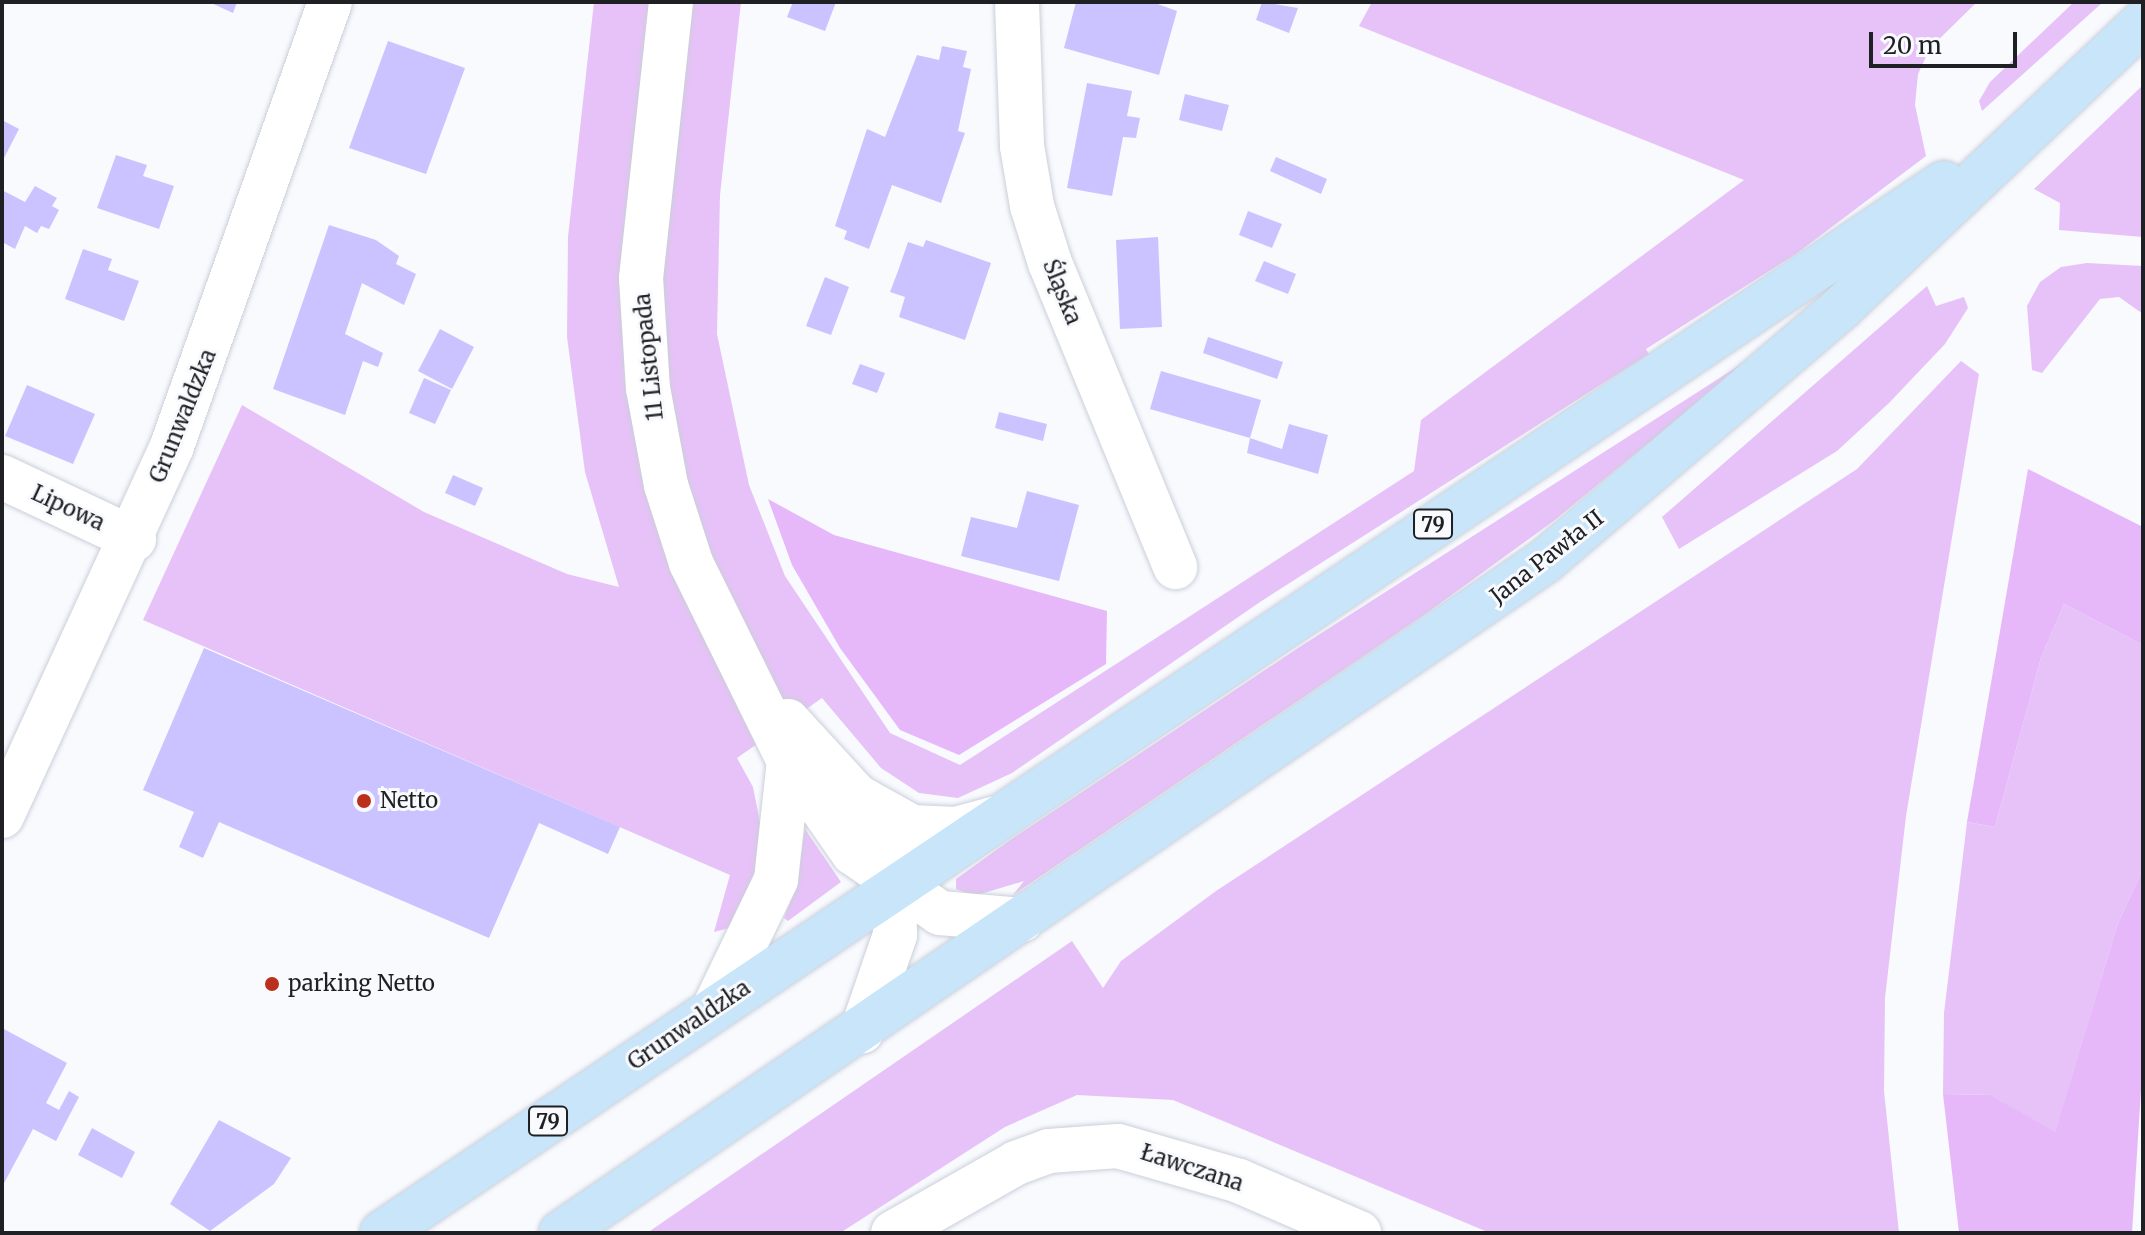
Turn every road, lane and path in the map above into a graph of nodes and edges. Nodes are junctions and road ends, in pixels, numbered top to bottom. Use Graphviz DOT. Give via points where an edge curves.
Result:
graph roads {
  1 [pos="330,2"];
  2 [pos="671,2"];
  3 [pos="1017,2"];
  4 [pos="2143,22"];
  5 [pos="2024,134"];
  6 [pos="2,477"];
  7 [pos="134,539"];
  8 [pos="1175,567"];
  9 [pos="758,693"];
  10 [pos="789,761"];
  11 [pos="855,794"];
  12 [pos="2,816"];
  13 [pos="996,818"];
  14 [pos="895,886"];
  15 [pos="1022,920"];
  16 [pos="714,1008"];
  17 [pos="862,1031"];
  18 [pos="382,1233"];
  19 [pos="561,1233"];
  20 [pos="893,1233"];
  21 [pos="1359,1233"];
  1 -- 7 [label="street, Grunwaldzka" via="203,368"];
  2 -- 9 [label="street, 11 Listopada" via="644,216 641,278 648,388 666,485 691,563"];
  3 -- 8 [label="street, Śląska" via="1022,146 1032,206 1050,263"];
  4 -- 5 [label="main road, Jana Pawła II / 79"];
  5 -- 13 [label="main road, Jana Pawła II / 79" via="1869,230 1792,288"];
  5 -- 15 [label="main road, Jana Pawła II / 79" via="1773,368 1545,561"];
  6 -- 7 [label="street, Lipowa"];
  7 -- 12 [label="street, Grunwaldzka"];
  9 -- 10 [label="street, 11 Listopada"];
  9 -- 11 [label="street, 11 Listopada"];
  10 -- 14 [label="street, 11 Listopada" via="853,853"];
  10 -- 16 [label="street" via="776,880"];
  11 -- 13 [label="street, 11 Listopada" via="912,827 956,829"];
  11 -- 14 [label="street, 11 Listopada" via="893,856"];
  13 -- 14 [label="main road, Grunwaldzka / 79"];
  14 -- 15 [label="street" via="940,913"];
  14 -- 16 [label="main road, Grunwaldzka / 79"];
  14 -- 17 [label="street" via="895,935"];
  15 -- 17 [label="main road, 79"];
  16 -- 18 [label="main road, Grunwaldzka / 79"];
  17 -- 19 [label="main road, 79"];
  20 -- 21 [label="street, Ławczana" via="1016,1163 1049,1151 1118,1146 1239,1181"];
}
